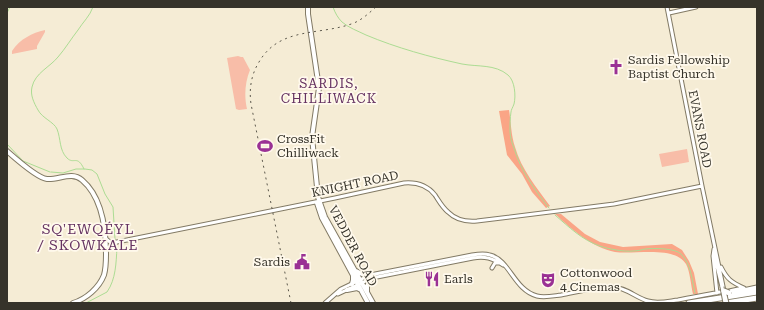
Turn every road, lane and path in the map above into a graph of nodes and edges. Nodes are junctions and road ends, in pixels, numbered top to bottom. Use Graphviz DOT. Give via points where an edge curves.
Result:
graph roads {
  1 [pos="306,7"];
  2 [pos="668,7"];
  3 [pos="696,7"];
  4 [pos="669,13"];
  5 [pos="7,151"];
  6 [pos="702,186"];
  7 [pos="318,202"];
  8 [pos="106,239"];
  9 [pos="117,242"];
  10 [pos="714,247"];
  11 [pos="106,249"];
  12 [pos="716,254"];
  13 [pos="500,263"];
  14 [pos="719,263"];
  15 [pos="505,266"];
  16 [pos="492,268"];
  17 [pos="354,273"];
  18 [pos="371,277"];
  19 [pos="359,282"];
  20 [pos="352,284"];
  21 [pos="734,284"];
  22 [pos="757,287"];
  23 [pos="744,288"];
  24 [pos="347,290"];
  25 [pos="361,290"];
  26 [pos="734,290"];
  27 [pos="367,292"];
  28 [pos="724,292"];
  29 [pos="757,292"];
  30 [pos="334,295"];
  31 [pos="757,298"];
  32 [pos="757,301"];
  33 [pos="73,303"];
  34 [pos="325,303"];
  35 [pos="368,303"];
  36 [pos="373,303"];
  37 [pos="690,303"];
  38 [pos="726,303"];
  39 [pos="748,303"];
  1 -- 7 [label="main road, VEDDER ROAD" via="317,88 310,134"];
  2 -- 4 [label="street, EVANS ROAD"];
  3 -- 4 [label="street"];
  4 -- 6 [label="street, EVANS ROAD"];
  5 -- 8 [label="main road" via="39,177 47,179 75,176 88,185 102,214"];
  6 -- 7 [label="street, KNIGHT ROAD" via="614,204 477,222 456,218 444,208 434,193 415,182 404,182"];
  6 -- 10 [label="street, EVANS ROAD"];
  7 -- 9 [label="street, KNIGHT ROAD"];
  7 -- 17 [label="main road, VEDDER ROAD"];
  8 -- 9 [label="street, KNIGHT ROAD"];
  8 -- 11 [label="main road"];
  9 -- 11 [label="street, KNIGHT ROAD"];
  10 -- 12 [label="street, EVANS ROAD"];
  10 -- 28 [label="street" via="713,256"];
  11 -- 33 [label="main road" via="106,264 101,280 88,295"];
  12 -- 14 [label="street, EVANS ROAD"];
  12 -- 28 [label="street, EVANS ROAD"];
  13 -- 15 [label="street"];
  13 -- 16 [label="street" via="495,263"];
  13 -- 18 [label="street" via="490,258 479,257"];
  14 -- 21 [label="street" via="725,275"];
  14 -- 28 [label="street, EVANS ROAD"];
  15 -- 18 [label="street" via="493,256 478,254"];
  15 -- 28 [label="street" via="525,291 540,297 613,287 626,290 644,300 656,302"];
  17 -- 18 [label="main road"];
  17 -- 19 [label="main road, VEDDER ROAD"];
  17 -- 20 [label="main road"];
  18 -- 19 [label="street"];
  18 -- 27 [label="main road"];
  19 -- 20 [label="street"];
  19 -- 24 [label="street"];
  19 -- 25 [label="main road, VEDDER ROAD"];
  19 -- 27 [label="main road, VEDDER ROAD"];
  20 -- 30 [label="street"];
  21 -- 23 [label="street"];
  21 -- 26 [label="street"];
  22 -- 23 [label="street"];
  22 -- 28 [label="highway"];
  23 -- 26 [label="street"];
  24 -- 25 [label="main road"];
  24 -- 30 [label="street"];
  25 -- 35 [label="main road, VEDDER ROAD"];
  26 -- 28 [label="street"];
  27 -- 36 [label="main road, VEDDER ROAD"];
  28 -- 38 [label="street, EVANS ROAD, bridge"];
  29 -- 37 [label="highway"];
  30 -- 34 [label="street"];
  31 -- 38 [label="highway"];
  32 -- 39 [label="highway"];
}
